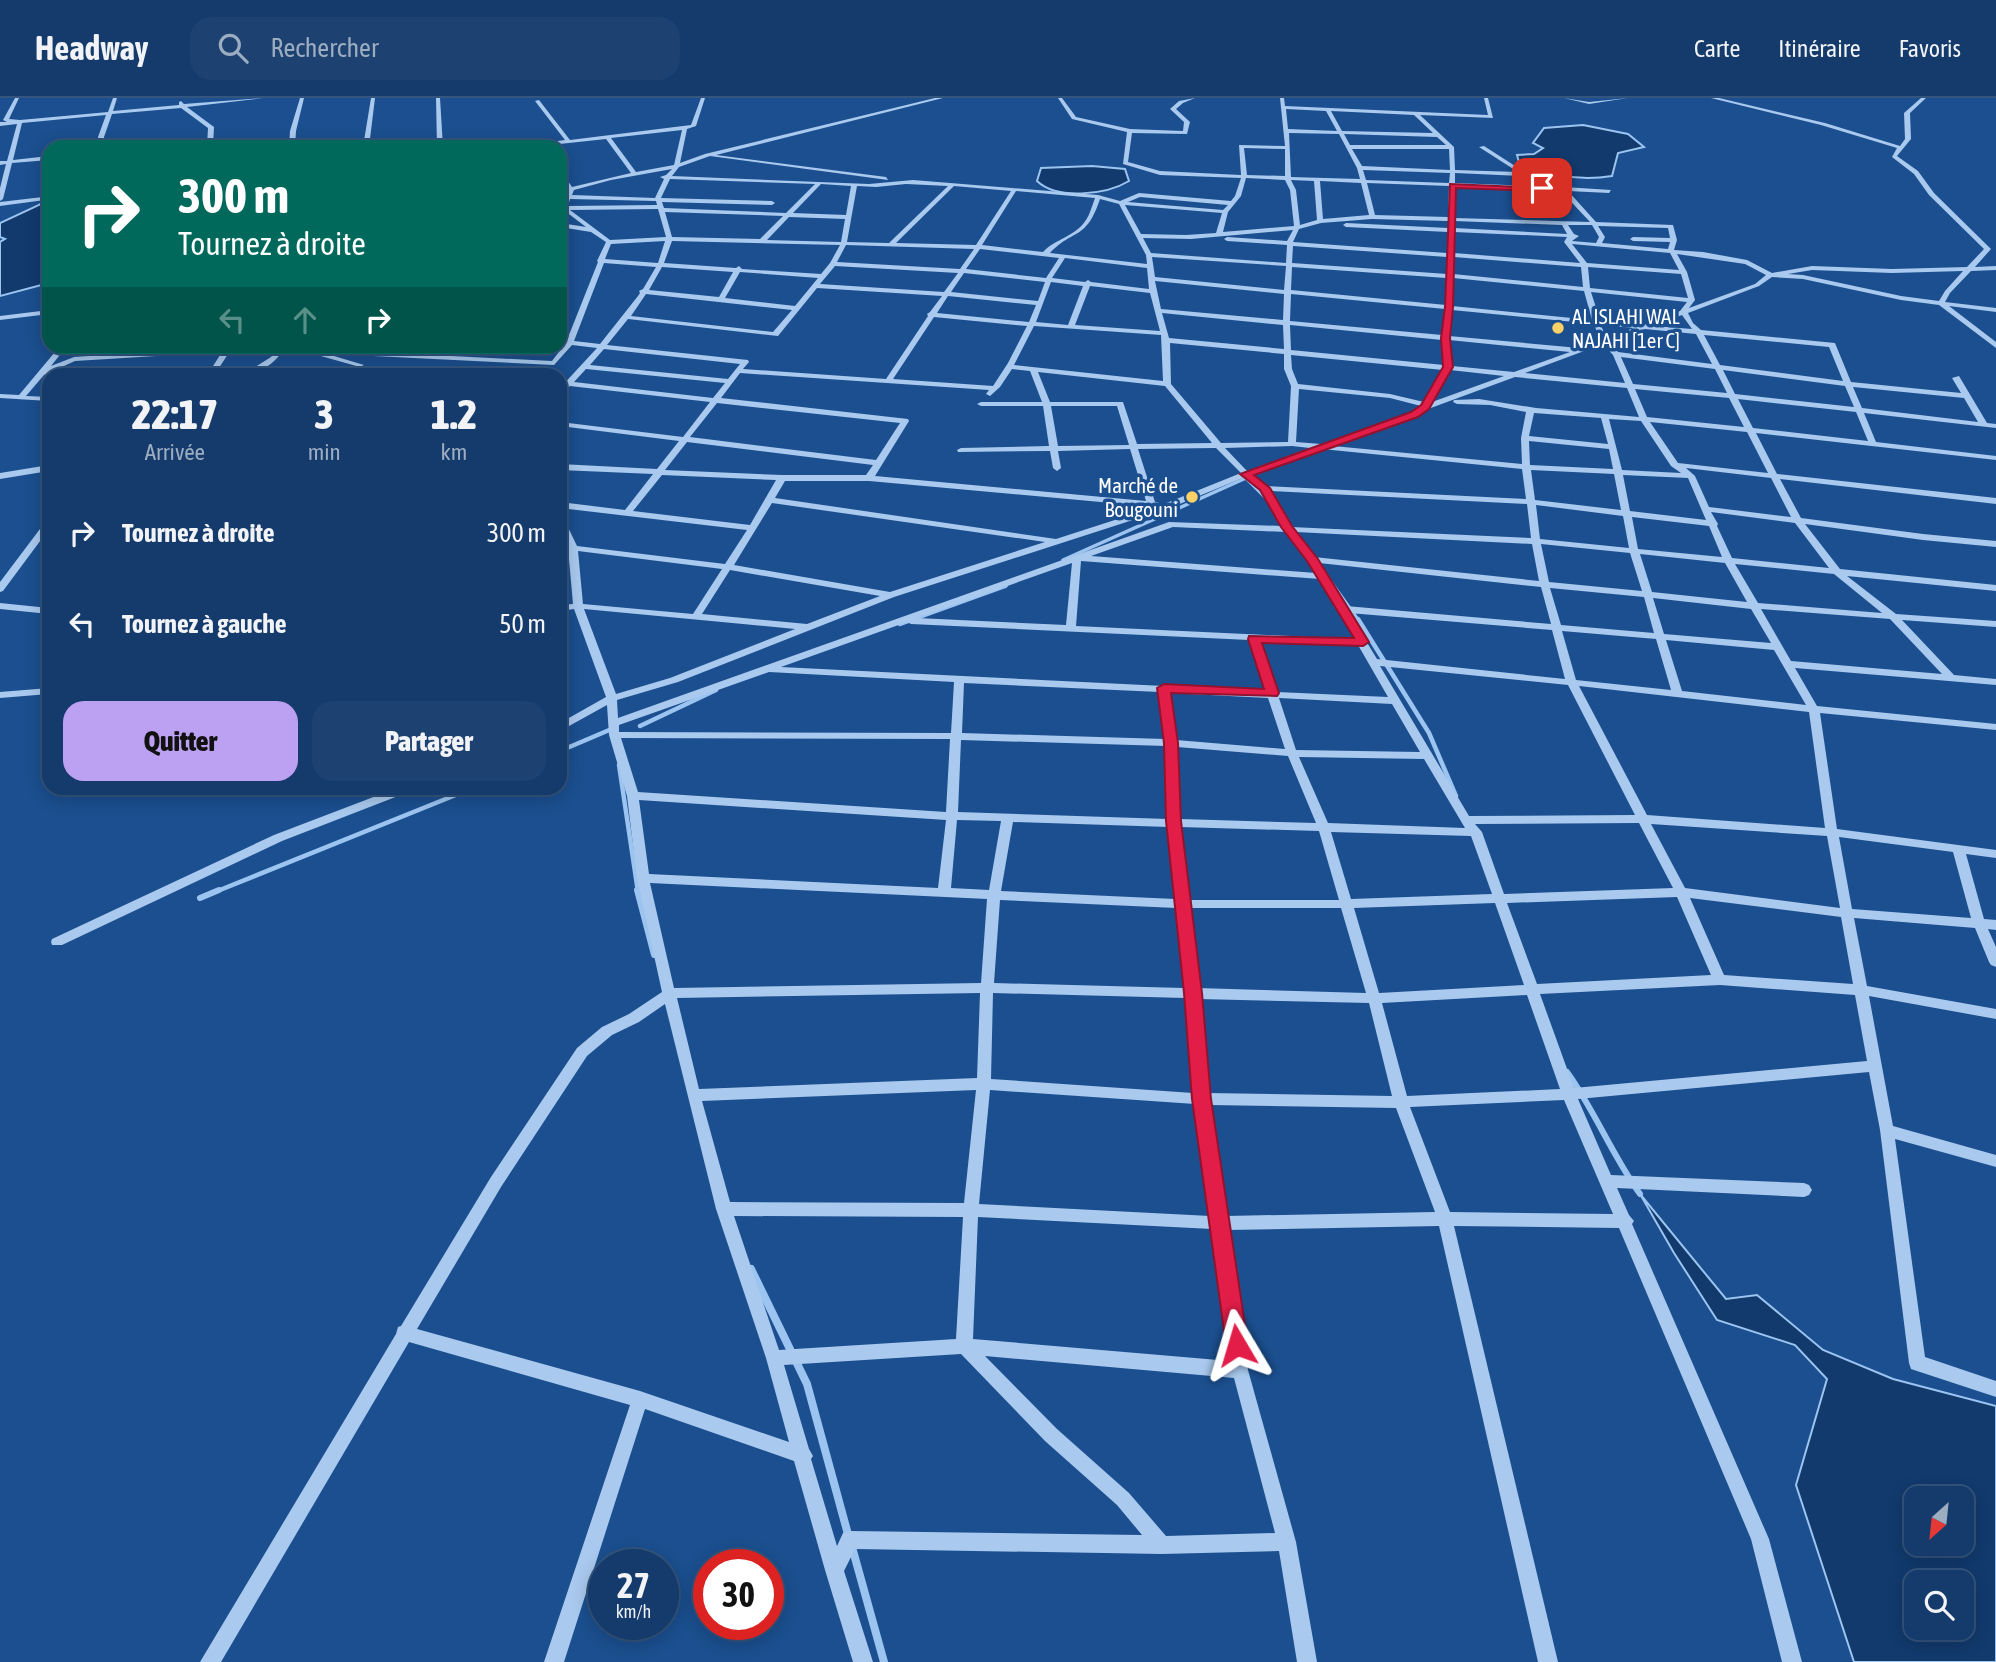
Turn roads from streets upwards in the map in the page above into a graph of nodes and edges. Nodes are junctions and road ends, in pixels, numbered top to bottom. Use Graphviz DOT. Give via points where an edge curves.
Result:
graph roads {
  1 [pos="17,98"];
  2 [pos="115,98"];
  3 [pos="180,98"];
  4 [pos="262,98"];
  5 [pos="302,98"];
  6 [pos="373,98"];
  7 [pos="438,98"];
  8 [pos="703,98"];
  9 [pos="941,98"];
  10 [pos="1060,98"];
  11 [pos="1193,98"];
  12 [pos="1282,98"];
  13 [pos="1351,98"];
  14 [pos="1486,98"];
  15 [pos="1566,98"];
  16 [pos="1626,98"];
  17 [pos="1713,98"];
  18 [pos="1924,98"];
  19 [pos="537,101"];
  20 [pos="182,106"];
  21 [pos="1282,107"];
  22 [pos="1328,110"];
  23 [pos="1355,111"];
  24 [pos="109,113"];
  25 [pos="1416,114"];
  26 [pos="20,122"];
  27 [pos="0,124"];
  28 [pos="685,128"];
  29 [pos="1129,131"];
  30 [pos="1286,131"];
  31 [pos="1343,134"];
  32 [pos="1439,135"];
  33 [pos="607,137"];
  34 [pos="101,140"];
  35 [pos="211,140"];
  36 [pos="292,140"];
  37 [pos="367,140"];
  38 [pos="440,140"];
  39 [pos="568,141"];
  40 [pos="1482,147"];
  41 [pos="1288,148"];
  42 [pos="1902,148"];
  43 [pos="1352,150"];
  44 [pos="1452,151"];
  45 [pos="705,156"];
  46 [pos="42,159"];
  47 [pos="9,162"];
  48 [pos="0,163"];
  49 [pos="677,166"];
  50 [pos="1360,167"];
  51 [pos="1452,172"];
  52 [pos="635,174"];
  53 [pos="1524,174"];
  54 [pos="668,177"];
  55 [pos="1244,177"];
  56 [pos="610,178"];
  57 [pos="1288,179"];
  58 [pos="1317,180"];
  59 [pos="567,182"];
  60 [pos="909,182"];
  61 [pos="1362,182"];
  62 [pos="818,183"];
  63 [pos="854,184"];
  64 [pos="953,185"];
  65 [pos="1452,185"];
  66 [pos="571,189"];
  67 [pos="1564,189"];
  68 [pos="567,190"];
  69 [pos="1014,190"];
  70 [pos="1609,191"];
  71 [pos="568,197"];
  72 [pos="1098,197"];
  73 [pos="658,198"];
  74 [pos="42,199"];
  75 [pos="0,201"];
  76 [pos="772,202"];
  77 [pos="1121,203"];
  78 [pos="1231,203"];
  79 [pos="567,208"];
  80 [pos="661,208"];
  81 [pos="567,210"];
  82 [pos="1224,212"];
  83 [pos="790,214"];
  84 [pos="846,217"];
  85 [pos="1371,217"];
  86 [pos="1451,220"];
  87 [pos="1320,221"];
  88 [pos="1563,222"];
  89 [pos="1595,223"];
  90 [pos="1305,224"];
  91 [pos="567,226"];
  92 [pos="1297,228"];
  93 [pos="594,230"];
  94 [pos="1451,230"];
  95 [pos="1219,234"];
  96 [pos="1139,236"];
  97 [pos="1185,237"];
  98 [pos="669,239"];
  99 [pos="1569,239"];
  100 [pos="1674,240"];
  101 [pos="1600,241"];
  102 [pos="609,242"];
  103 [pos="761,242"];
  104 [pos="1290,242"];
  105 [pos="844,243"];
  106 [pos="891,244"];
  107 [pos="980,247"];
  108 [pos="1671,249"];
  109 [pos="1046,253"];
  110 [pos="1450,254"];
  111 [pos="1063,257"];
  112 [pos="600,261"];
  113 [pos="833,264"];
  114 [pos="1584,264"];
  115 [pos="660,265"];
  116 [pos="1290,265"];
  117 [pos="739,268"];
  118 [pos="1996,268"];
  119 [pos="1968,270"];
  120 [pos="964,271"];
  121 [pos="1151,272"];
  122 [pos="1684,272"];
  123 [pos="1771,275"];
  124 [pos="822,276"];
  125 [pos="1450,276"];
  126 [pos="1047,278"];
  127 [pos="1088,282"];
  128 [pos="814,286"];
  129 [pos="1587,288"];
  130 [pos="642,291"];
  131 [pos="1288,292"];
  132 [pos="946,294"];
  133 [pos="721,300"];
  134 [pos="1692,300"];
  135 [pos="1040,303"];
  136 [pos="1941,303"];
  137 [pos="1449,307"];
  138 [pos="796,308"];
  139 [pos="1996,310"];
  140 [pos="1160,311"];
  141 [pos="1683,311"];
  142 [pos="42,313"];
  143 [pos="930,314"];
  144 [pos="625,317"];
  145 [pos="0,318"];
  146 [pos="1598,322"];
  147 [pos="1286,323"];
  148 [pos="1029,324"];
  149 [pos="1642,326"];
  150 [pos="1071,327"];
  151 [pos="1699,332"];
  152 [pos="1164,336"];
  153 [pos="1445,338"];
  154 [pos="1604,341"];
  155 [pos="567,343"];
  156 [pos="570,343"];
  157 [pos="1996,346"];
  158 [pos="567,347"];
  159 [pos="601,347"];
  160 [pos="1286,351"];
  161 [pos="1580,351"];
  162 [pos="57,354"];
  163 [pos="170,354"];
  164 [pos="277,354"];
  165 [pos="321,354"];
  166 [pos="373,354"];
  167 [pos="561,354"];
  168 [pos="1616,354"];
  169 [pos="359,365"];
  170 [pos="1715,365"];
  171 [pos="585,367"];
  172 [pos="1011,367"];
  173 [pos="1448,367"];
  174 [pos="45,368"];
  175 [pos="55,368"];
  176 [pos="258,368"];
  177 [pos="358,368"];
  178 [pos="1033,369"];
  179 [pos="42,371"];
  180 [pos="737,371"];
  181 [pos="42,374"];
  182 [pos="1519,374"];
  183 [pos="38,376"];
  184 [pos="42,377"];
  185 [pos="1956,378"];
  186 [pos="729,381"];
  187 [pos="888,381"];
  188 [pos="568,384"];
  189 [pos="1167,384"];
  190 [pos="1849,384"];
  191 [pos="1629,385"];
  192 [pos="1295,386"];
  193 [pos="995,388"];
  194 [pos="1734,396"];
  195 [pos="1966,396"];
  196 [pos="21,397"];
  197 [pos="0,398"];
  198 [pos="42,398"];
  199 [pos="715,400"];
  200 [pos="1047,405"];
  201 [pos="1425,407"];
  202 [pos="1860,410"];
  203 [pos="1530,411"];
  204 [pos="1604,415"];
  205 [pos="1645,421"];
  206 [pos="567,425"];
  207 [pos="1984,425"];
  208 [pos="1996,426"];
  209 [pos="1750,430"];
  210 [pos="686,438"];
  211 [pos="1525,438"];
  212 [pos="1292,444"];
  213 [pos="1873,444"];
  214 [pos="1219,446"];
  215 [pos="1323,446"];
  216 [pos="1613,447"];
  217 [pos="1135,448"];
  218 [pos="961,450"];
  219 [pos="1053,450"];
  220 [pos="1996,458"];
  221 [pos="880,463"];
  222 [pos="1674,464"];
  223 [pos="567,467"];
  224 [pos="1526,467"];
  225 [pos="1057,468"];
  226 [pos="42,469"];
  227 [pos="658,471"];
  228 [pos="1618,472"];
  229 [pos="1246,474"];
  230 [pos="1691,475"];
  231 [pos="0,476"];
  232 [pos="1777,476"];
  233 [pos="782,478"];
  234 [pos="869,478"];
  235 [pos="1265,488"];
  236 [pos="770,500"];
  237 [pos="1996,501"];
  238 [pos="1532,502"];
  239 [pos="1152,505"];
  240 [pos="567,506"];
  241 [pos="1167,506"];
  242 [pos="1706,509"];
  243 [pos="628,512"];
  244 [pos="1625,514"];
  245 [pos="1797,520"];
  246 [pos="1714,524"];
  247 [pos="1287,527"];
  248 [pos="754,528"];
  249 [pos="42,534"];
  250 [pos="567,541"];
  251 [pos="1536,541"];
  252 [pos="1059,542"];
  253 [pos="42,544"];
  254 [pos="1996,544"];
  255 [pos="34,546"];
  256 [pos="573,548"];
  257 [pos="1634,551"];
  258 [pos="1077,558"];
  259 [pos="1312,559"];
  260 [pos="1729,562"];
  261 [pos="728,567"];
  262 [pos="1838,572"];
  263 [pos="1323,576"];
  264 [pos="1544,582"];
  265 [pos="0,589"];
  266 [pos="1996,589"];
  267 [pos="1646,592"];
  268 [pos="891,595"];
  269 [pos="0,606"];
  270 [pos="578,606"];
  271 [pos="1754,606"];
  272 [pos="567,607"];
  273 [pos="1342,609"];
  274 [pos="42,610"];
  275 [pos="696,616"];
  276 [pos="1895,618"];
  277 [pos="904,620"];
  278 [pos="1996,624"];
  279 [pos="1071,626"];
  280 [pos="810,628"];
  281 [pos="1555,628"];
  282 [pos="1660,637"];
  283 [pos="1254,639"];
  284 [pos="1363,642"];
  285 [pos="1779,648"];
  286 [pos="1373,662"];
  287 [pos="1787,664"];
  288 [pos="766,670"];
  289 [pos="1950,677"];
  290 [pos="959,679"];
  291 [pos="1571,681"];
  292 [pos="1996,682"];
  293 [pos="1164,688"];
  294 [pos="42,692"];
  295 [pos="1677,692"];
  296 [pos="1273,693"];
  297 [pos="0,695"];
  298 [pos="612,698"];
  299 [pos="1396,701"];
  300 [pos="1814,710"];
  301 [pos="567,723"];
  302 [pos="1996,727"];
  303 [pos="614,729"];
  304 [pos="956,736"];
  305 [pos="1171,743"];
  306 [pos="1292,753"];
  307 [pos="1427,756"];
  308 [pos="389,795"];
  309 [pos="632,796"];
  310 [pos="952,816"];
  311 [pos="1007,817"];
  312 [pos="1642,819"];
  313 [pos="1465,820"];
  314 [pos="1174,821"];
  315 [pos="1324,828"];
  316 [pos="1476,832"];
  317 [pos="1832,832"];
  318 [pos="1958,848"];
  319 [pos="1996,853"];
  320 [pos="643,878"];
  321 [pos="944,892"];
  322 [pos="1681,892"];
  323 [pos="994,894"];
  324 [pos="1499,900"];
  325 [pos="1183,904"];
  326 [pos="1345,904"];
  327 [pos="1846,913"];
  328 [pos="1979,923"];
  329 [pos="1996,925"];
  330 [pos="57,942"];
  331 [pos="1996,962"];
  332 [pos="1720,980"];
  333 [pos="987,988"];
  334 [pos="1533,990"];
  335 [pos="1861,990"];
  336 [pos="670,993"];
  337 [pos="1193,993"];
  338 [pos="1374,998"];
  339 [pos="1996,1014"];
  340 [pos="1875,1066"];
  341 [pos="984,1084"];
  342 [pos="1569,1094"];
  343 [pos="694,1095"];
  344 [pos="1201,1099"];
  345 [pos="1401,1102"];
  346 [pos="1887,1130"];
  347 [pos="1996,1161"];
  348 [pos="1606,1181"];
  349 [pos="1804,1190"];
  350 [pos="724,1209"];
  351 [pos="971,1210"];
  352 [pos="1445,1219"];
  353 [pos="1626,1221"];
  354 [pos="1221,1223"];
  355 [pos="404,1333"];
  356 [pos="964,1346"];
  357 [pos="774,1358"];
  358 [pos="1240,1370"];
  359 [pos="1996,1389"];
  360 [pos="640,1399"];
  361 [pos="804,1456"];
  362 [pos="1287,1542"];
  363 [pos="1161,1545"];
  364 [pos="834,1570"];
  365 [pos="210,1662"];
  366 [pos="554,1662"];
  367 [pos="863,1662"];
  368 [pos="1307,1662"];
  369 [pos="1548,1662"];
  370 [pos="1792,1662"];
  1 -- 26 [label="street" via="6,120"];
  2 -- 24 [label="street"];
  3 -- 20 [label="street"];
  4 -- 20 [label="street"];
  5 -- 36 [label="street"];
  6 -- 37 [label="street"];
  7 -- 38 [label="street"];
  8 -- 28 [label="street" via="693,126"];
  9 -- 45 [label="street"];
  10 -- 29 [label="street" via="1074,118"];
  11 -- 29 [label="street" via="1173,110 1187,122 1185,132"];
  12 -- 21 [label="street"];
  13 -- 23 [label="street"];
  14 -- 25 [label="street" via="1491,117"];
  15 -- 16 [label="street" via="1589,103"];
  17 -- 42 [label="street"];
  18 -- 42 [label="street" via="1907,113 1908,139"];
  19 -- 39 [label="street"];
  20 -- 24 [label="street"];
  20 -- 35 [label="street" via="211,127"];
  21 -- 22 [label="street"];
  21 -- 30 [label="street"];
  22 -- 23 [label="street"];
  22 -- 31 [label="street"];
  23 -- 25 [label="street"];
  24 -- 26 [label="street"];
  24 -- 34 [label="street"];
  25 -- 32 [label="street"];
  26 -- 27 [label="street"];
  26 -- 47 [label="street"];
  28 -- 33 [label="street"];
  28 -- 49 [label="street"];
  29 -- 55 [label="street" via="1125,163 1160,173"];
  30 -- 31 [label="street"];
  30 -- 41 [label="street"];
  31 -- 32 [label="street"];
  31 -- 43 [label="street"];
  32 -- 44 [label="street"];
  33 -- 39 [label="street"];
  33 -- 52 [label="street"];
  40 -- 53 [label="street"];
  41 -- 55 [label="street" via="1241,146"];
  41 -- 57 [label="street"];
  42 -- 119 [label="street" via="1894,156 1914,169 1931,194 1988,250"];
  43 -- 44 [label="street"];
  43 -- 50 [label="street"];
  44 -- 51 [label="street"];
  45 -- 49 [label="street"];
  45 -- 60 [label="street"];
  46 -- 47 [label="street"];
  47 -- 48 [label="street"];
  47 -- 75 [label="street"];
  49 -- 52 [label="street"];
  49 -- 54 [label="street"];
  50 -- 51 [label="street"];
  50 -- 61 [label="street"];
  51 -- 53 [label="street"];
  51 -- 65 [label="street"];
  52 -- 56 [label="street"];
  53 -- 67 [label="street" via="1544,175"];
  54 -- 56 [label="street"];
  54 -- 62 [label="street"];
  54 -- 73 [label="street"];
  55 -- 57 [label="street"];
  55 -- 78 [label="street"];
  56 -- 66 [label="street"];
  57 -- 58 [label="street"];
  57 -- 92 [label="street"];
  58 -- 61 [label="street"];
  58 -- 87 [label="street"];
  59 -- 66 [label="street"];
  60 -- 63 [label="street"];
  60 -- 64 [label="street"];
  61 -- 65 [label="street"];
  61 -- 85 [label="street"];
  62 -- 63 [label="street"];
  62 -- 83 [label="street"];
  63 -- 84 [label="street"];
  64 -- 69 [label="street"];
  64 -- 106 [label="street"];
  65 -- 67 [label="street"];
  65 -- 86 [label="street"];
  66 -- 68 [label="street"];
  66 -- 71 [label="street"];
  67 -- 70 [label="street"];
  67 -- 89 [label="street"];
  69 -- 72 [label="street"];
  69 -- 107 [label="street"];
  71 -- 73 [label="street"];
  72 -- 77 [label="street"];
  72 -- 109 [label="street" via="1087,223 1054,242"];
  73 -- 76 [label="street"];
  73 -- 80 [label="street"];
  74 -- 75 [label="street"];
  77 -- 78 [label="street" via="1139,195"];
  77 -- 82 [label="street"];
  77 -- 96 [label="street"];
  78 -- 82 [label="street"];
  79 -- 80 [label="street"];
  80 -- 83 [label="street"];
  80 -- 98 [label="street"];
  81 -- 93 [label="street"];
  82 -- 95 [label="street"];
  83 -- 84 [label="street"];
  83 -- 103 [label="street"];
  84 -- 105 [label="street"];
  85 -- 86 [label="street"];
  85 -- 87 [label="street"];
  86 -- 88 [label="street"];
  86 -- 94 [label="street"];
  87 -- 90 [label="street"];
  88 -- 89 [label="street"];
  88 -- 99 [label="street"];
  89 -- 100 [label="street" via="1671,226"];
  89 -- 101 [label="street"];
  90 -- 92 [label="street"];
  90 -- 94 [label="street"];
  91 -- 93 [label="street"];
  92 -- 95 [label="street"];
  92 -- 104 [label="street"];
  93 -- 102 [label="street"];
  94 -- 99 [label="street"];
  94 -- 110 [label="street"];
  95 -- 97 [label="street"];
  96 -- 97 [label="street"];
  96 -- 121 [label="street"];
  97 -- 104 [label="street"];
  98 -- 102 [label="street"];
  98 -- 103 [label="street"];
  98 -- 115 [label="street"];
  99 -- 101 [label="street"];
  99 -- 114 [label="street"];
  100 -- 101 [label="street"];
  100 -- 108 [label="street"];
  101 -- 108 [label="street"];
  102 -- 112 [label="street"];
  103 -- 105 [label="street"];
  104 -- 110 [label="street"];
  104 -- 116 [label="street"];
  105 -- 106 [label="street"];
  105 -- 113 [label="street"];
  106 -- 107 [label="street"];
  107 -- 109 [label="street"];
  107 -- 120 [label="street"];
  108 -- 122 [label="street"];
  108 -- 123 [label="street" via="1747,262"];
  109 -- 111 [label="street"];
  110 -- 114 [label="street"];
  110 -- 125 [label="street"];
  111 -- 121 [label="street"];
  111 -- 126 [label="street"];
  112 -- 115 [label="street"];
  112 -- 156 [label="street"];
  113 -- 120 [label="street"];
  113 -- 124 [label="street"];
  114 -- 122 [label="street"];
  114 -- 129 [label="street"];
  115 -- 117 [label="street"];
  115 -- 130 [label="street"];
  116 -- 121 [label="street"];
  116 -- 125 [label="street"];
  116 -- 131 [label="street"];
  117 -- 124 [label="street"];
  117 -- 133 [label="street"];
  118 -- 119 [label="street"];
  119 -- 123 [label="street" via="1812,268"];
  119 -- 136 [label="street"];
  120 -- 126 [label="street"];
  120 -- 132 [label="street"];
  121 -- 127 [label="street"];
  121 -- 131 [label="street"];
  121 -- 140 [label="street"];
  122 -- 134 [label="street"];
  123 -- 136 [label="street"];
  123 -- 141 [label="street" via="1757,285"];
  124 -- 128 [label="street"];
  125 -- 129 [label="street"];
  125 -- 137 [label="street"];
  126 -- 127 [label="street"];
  126 -- 135 [label="street"];
  127 -- 150 [label="street"];
  128 -- 132 [label="street"];
  128 -- 138 [label="street"];
  129 -- 134 [label="street"];
  129 -- 146 [label="street"];
  130 -- 133 [label="street"];
  130 -- 144 [label="street"];
  131 -- 137 [label="street"];
  131 -- 147 [label="street"];
  132 -- 135 [label="street"];
  132 -- 143 [label="street"];
  133 -- 138 [label="street"];
  134 -- 141 [label="street"];
  135 -- 148 [label="street"];
  136 -- 139 [label="street"];
  136 -- 157 [label="street"];
  137 -- 146 [label="street"];
  137 -- 153 [label="street"];
  138 -- 144 [label="street" via="775,334"];
  140 -- 147 [label="street"];
  140 -- 152 [label="street"];
  141 -- 149 [label="street"];
  141 -- 151 [label="street"];
  142 -- 145 [label="street"];
  143 -- 148 [label="street"];
  143 -- 187 [label="street"];
  144 -- 159 [label="street"];
  146 -- 149 [label="street"];
  146 -- 154 [label="street"];
  147 -- 153 [label="street"];
  147 -- 160 [label="street"];
  148 -- 150 [label="street"];
  148 -- 172 [label="street"];
  149 -- 151 [label="street"];
  149 -- 154 [label="street"];
  150 -- 152 [label="street"];
  151 -- 170 [label="street"];
  151 -- 190 [label="street" via="1832,345"];
  152 -- 160 [label="street"];
  152 -- 189 [label="street"];
  153 -- 161 [label="street"];
  153 -- 173 [label="street"];
  154 -- 161 [label="street"];
  154 -- 168 [label="street"];
  155 -- 156 [label="street"];
  156 -- 158 [label="street"];
  156 -- 159 [label="street"];
  159 -- 171 [label="street"];
  159 -- 180 [label="street" via="745,362"];
  160 -- 173 [label="street"];
  160 -- 192 [label="street"];
  161 -- 182 [label="street"];
  162 -- 174 [label="street"];
  163 -- 175 [label="street" via="74,359"];
  164 -- 176 [label="street"];
  165 -- 169 [label="street"];
  166 -- 167 [label="street" via="554,363"];
  166 -- 169 [label="street"];
  168 -- 170 [label="street"];
  168 -- 191 [label="street"];
  169 -- 177 [label="street"];
  170 -- 190 [label="street"];
  170 -- 194 [label="street"];
  171 -- 186 [label="street"];
  171 -- 188 [label="street"];
  172 -- 178 [label="street"];
  172 -- 193 [label="street"];
  173 -- 182 [label="street"];
  173 -- 201 [label="street"];
  178 -- 189 [label="street"];
  178 -- 200 [label="street"];
  179 -- 183 [label="street"];
  180 -- 186 [label="street"];
  180 -- 187 [label="street"];
  181 -- 183 [label="street"];
  182 -- 191 [label="street"];
  182 -- 201 [label="street"];
  183 -- 184 [label="street"];
  183 -- 196 [label="street"];
  185 -- 195 [label="street"];
  186 -- 199 [label="street"];
  187 -- 193 [label="street"];
  188 -- 199 [label="street"];
  189 -- 214 [label="street"];
  190 -- 195 [label="street"];
  190 -- 202 [label="street"];
  191 -- 194 [label="street"];
  191 -- 205 [label="street"];
  192 -- 201 [label="street" via="1390,396"];
  192 -- 212 [label="street"];
  193 -- 200 [label="street" via="981,404"];
  194 -- 202 [label="street"];
  194 -- 209 [label="street"];
  195 -- 207 [label="street"];
  196 -- 197 [label="street"];
  196 -- 198 [label="street"];
  199 -- 210 [label="street"];
  199 -- 221 [label="street" via="905,421"];
  200 -- 217 [label="street" via="1119,404"];
  200 -- 219 [label="street"];
  201 -- 203 [label="street" via="1469,400"];
  201 -- 215 [label="street"];
  202 -- 207 [label="street"];
  202 -- 213 [label="street"];
  203 -- 204 [label="street"];
  203 -- 211 [label="street"];
  204 -- 205 [label="street"];
  204 -- 216 [label="street"];
  205 -- 209 [label="street"];
  205 -- 222 [label="street"];
  206 -- 210 [label="street"];
  207 -- 208 [label="street"];
  209 -- 213 [label="street"];
  209 -- 232 [label="street"];
  210 -- 221 [label="street"];
  210 -- 227 [label="street"];
  211 -- 216 [label="street"];
  211 -- 224 [label="street"];
  212 -- 214 [label="street"];
  212 -- 215 [label="street"];
  213 -- 220 [label="street"];
  214 -- 217 [label="street"];
  214 -- 229 [label="street"];
  215 -- 224 [label="street"];
  215 -- 229 [label="street"];
  216 -- 228 [label="street"];
  217 -- 219 [label="street"];
  217 -- 239 [label="street"];
  218 -- 219 [label="street"];
  219 -- 225 [label="street"];
  221 -- 234 [label="street"];
  222 -- 230 [label="street"];
  222 -- 232 [label="street"];
  223 -- 227 [label="street"];
  224 -- 228 [label="street"];
  224 -- 238 [label="street"];
  226 -- 231 [label="street"];
  227 -- 233 [label="street"];
  227 -- 243 [label="street"];
  228 -- 230 [label="street"];
  228 -- 244 [label="street"];
  229 -- 235 [label="street"];
  229 -- 241 [label="street"];
  230 -- 242 [label="street"];
  232 -- 237 [label="street"];
  232 -- 245 [label="street"];
  233 -- 234 [label="street"];
  233 -- 236 [label="street"];
  234 -- 239 [label="street"];
  235 -- 238 [label="street"];
  235 -- 247 [label="street"];
  236 -- 248 [label="street"];
  236 -- 252 [label="street"];
  238 -- 244 [label="street"];
  238 -- 251 [label="street"];
  239 -- 241 [label="street"];
  240 -- 243 [label="street"];
  241 -- 252 [label="street"];
  242 -- 245 [label="street"];
  242 -- 246 [label="street"];
  243 -- 248 [label="street"];
  244 -- 246 [label="street"];
  244 -- 257 [label="street"];
  245 -- 254 [label="street"];
  245 -- 262 [label="street"];
  246 -- 260 [label="street"];
  247 -- 251 [label="street"];
  247 -- 258 [label="street" via="1172,524"];
  247 -- 259 [label="street"];
  248 -- 261 [label="street"];
  249 -- 255 [label="street"];
  250 -- 256 [label="street"];
  251 -- 257 [label="street"];
  251 -- 264 [label="street"];
  252 -- 268 [label="street"];
  253 -- 255 [label="street"];
  255 -- 265 [label="street"];
  256 -- 261 [label="street"];
  256 -- 270 [label="street"];
  257 -- 260 [label="street"];
  257 -- 267 [label="street"];
  258 -- 263 [label="street"];
  258 -- 277 [label="street"];
  258 -- 279 [label="street"];
  259 -- 263 [label="street"];
  259 -- 264 [label="street"];
  260 -- 262 [label="street"];
  260 -- 271 [label="street"];
  261 -- 268 [label="street"];
  261 -- 275 [label="street"];
  262 -- 266 [label="street"];
  262 -- 276 [label="street"];
  263 -- 273 [label="street"];
  264 -- 267 [label="street"];
  264 -- 281 [label="street"];
  267 -- 271 [label="street"];
  267 -- 282 [label="street"];
  268 -- 280 [label="street"];
  269 -- 274 [label="street"];
  270 -- 272 [label="street"];
  270 -- 275 [label="street"];
  270 -- 298 [label="street"];
  271 -- 276 [label="street"];
  271 -- 285 [label="street"];
  273 -- 281 [label="street"];
  273 -- 284 [label="street"];
  275 -- 280 [label="street"];
  276 -- 278 [label="street"];
  276 -- 289 [label="street"];
  277 -- 279 [label="street"];
  277 -- 288 [label="street"];
  279 -- 283 [label="street"];
  280 -- 298 [label="street" via="674,680"];
  281 -- 282 [label="street"];
  281 -- 291 [label="street"];
  282 -- 285 [label="street"];
  282 -- 295 [label="street"];
  283 -- 284 [label="street"];
  283 -- 296 [label="street"];
  284 -- 286 [label="street"];
  285 -- 287 [label="street"];
  286 -- 291 [label="street"];
  286 -- 299 [label="street"];
  287 -- 289 [label="street"];
  287 -- 300 [label="street"];
  288 -- 290 [label="street"];
  288 -- 303 [label="street"];
  289 -- 292 [label="street"];
  290 -- 293 [label="street"];
  290 -- 304 [label="street"];
  291 -- 295 [label="street"];
  291 -- 312 [label="street"];
  293 -- 296 [label="street"];
  293 -- 305 [label="street"];
  294 -- 297 [label="street"];
  295 -- 300 [label="street"];
  296 -- 299 [label="street"];
  296 -- 306 [label="street"];
  298 -- 301 [label="street"];
  298 -- 303 [label="street"];
  299 -- 307 [label="street"];
  300 -- 302 [label="street"];
  300 -- 317 [label="street"];
  303 -- 304 [label="street"];
  303 -- 309 [label="street"];
  304 -- 305 [label="street"];
  304 -- 310 [label="street"];
  305 -- 306 [label="street"];
  305 -- 314 [label="street"];
  306 -- 307 [label="street"];
  306 -- 315 [label="street"];
  307 -- 313 [label="street"];
  308 -- 330 [label="street" via="278,838"];
  309 -- 310 [label="street"];
  309 -- 320 [label="street"];
  310 -- 311 [label="street"];
  310 -- 321 [label="street"];
  311 -- 314 [label="street"];
  311 -- 323 [label="street"];
  312 -- 313 [label="street"];
  312 -- 317 [label="street"];
  312 -- 322 [label="street"];
  313 -- 316 [label="street"];
  314 -- 315 [label="street"];
  314 -- 325 [label="street"];
  315 -- 316 [label="street"];
  315 -- 326 [label="street"];
  316 -- 324 [label="street"];
  317 -- 318 [label="street"];
  317 -- 327 [label="street"];
  318 -- 319 [label="street"];
  318 -- 328 [label="street"];
  320 -- 321 [label="street"];
  320 -- 336 [label="street"];
  321 -- 323 [label="street"];
  322 -- 324 [label="street"];
  322 -- 327 [label="street"];
  322 -- 332 [label="street"];
  323 -- 325 [label="street"];
  323 -- 333 [label="street"];
  324 -- 326 [label="street"];
  324 -- 334 [label="street"];
  325 -- 326 [label="street"];
  325 -- 337 [label="street"];
  326 -- 338 [label="street"];
  327 -- 328 [label="street"];
  327 -- 335 [label="street"];
  328 -- 329 [label="street"];
  328 -- 331 [label="street"];
  332 -- 334 [label="street"];
  332 -- 335 [label="street"];
  333 -- 336 [label="street"];
  333 -- 337 [label="street"];
  333 -- 341 [label="street"];
  334 -- 338 [label="street"];
  334 -- 342 [label="street"];
  335 -- 339 [label="street"];
  335 -- 340 [label="street"];
  336 -- 343 [label="street"];
  336 -- 355 [label="street" via="607,1031 582,1052"];
  337 -- 338 [label="street"];
  337 -- 344 [label="street"];
  338 -- 345 [label="street"];
  340 -- 342 [label="street"];
  340 -- 346 [label="street"];
  341 -- 343 [label="street"];
  341 -- 344 [label="street"];
  341 -- 351 [label="street"];
  342 -- 345 [label="street"];
  342 -- 348 [label="street"];
  343 -- 350 [label="street"];
  344 -- 345 [label="street"];
  344 -- 354 [label="street"];
  345 -- 352 [label="street"];
  346 -- 347 [label="street"];
  346 -- 359 [label="street" via="1917,1363"];
  348 -- 349 [label="street"];
  348 -- 353 [label="street"];
  350 -- 351 [label="street"];
  350 -- 357 [label="street"];
  351 -- 354 [label="street"];
  351 -- 356 [label="street"];
  352 -- 353 [label="street"];
  352 -- 354 [label="street"];
  352 -- 369 [label="street"];
  353 -- 370 [label="street" via="1760,1539"];
  354 -- 358 [label="street"];
  355 -- 360 [label="street"];
  355 -- 365 [label="street"];
  356 -- 357 [label="street"];
  356 -- 358 [label="street"];
  356 -- 363 [label="street" via="1051,1435 1123,1499"];
  357 -- 361 [label="street"];
  358 -- 362 [label="street"];
  360 -- 361 [label="street"];
  360 -- 366 [label="street"];
  361 -- 364 [label="street"];
  362 -- 363 [label="street"];
  362 -- 368 [label="street"];
  363 -- 364 [label="street" via="850,1540"];
  364 -- 367 [label="street"];
}
